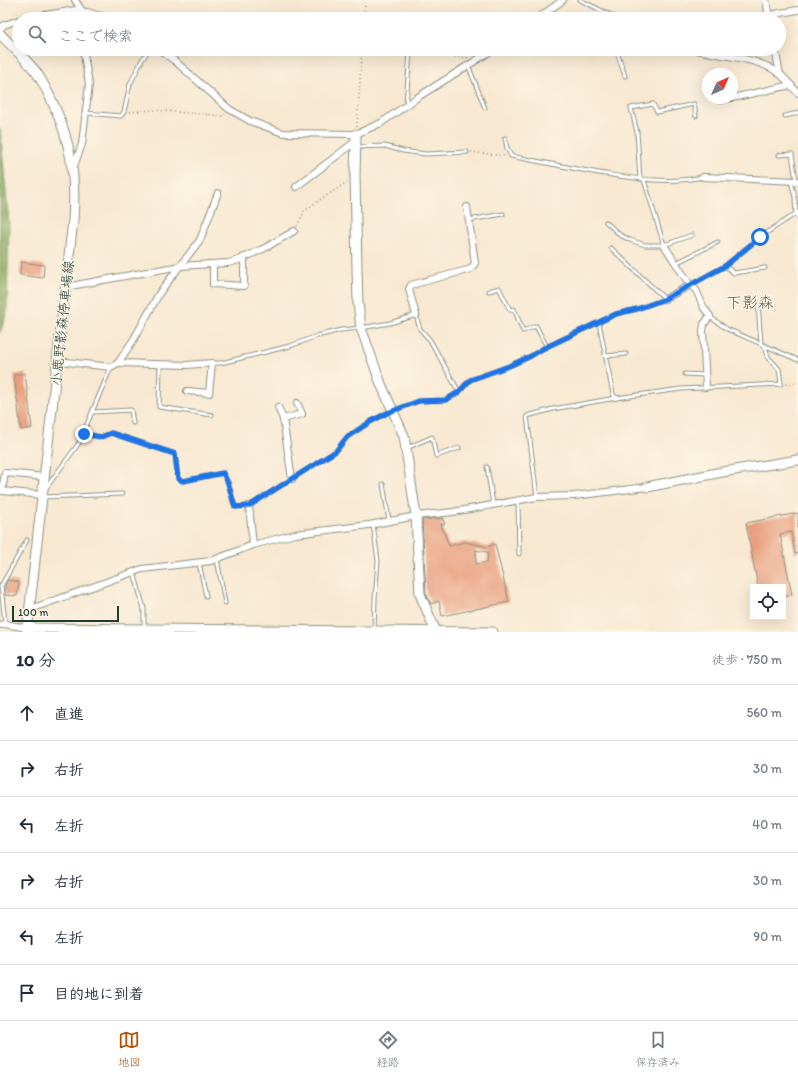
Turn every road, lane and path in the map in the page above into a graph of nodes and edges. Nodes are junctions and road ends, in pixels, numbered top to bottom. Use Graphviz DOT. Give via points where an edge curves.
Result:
graph roads {
  1 [pos="75,0"];
  2 [pos="365,0"];
  3 [pos="563,0"];
  4 [pos="580,0"];
  5 [pos="766,0"];
  6 [pos="798,10"];
  7 [pos="85,11"];
  8 [pos="57,12"];
  9 [pos="88,12"];
  10 [pos="364,12"];
  11 [pos="547,12"];
  12 [pos="603,12"];
  13 [pos="768,12"];
  14 [pos="786,13"];
  15 [pos="12,22"];
  16 [pos="0,28"];
  17 [pos="0,34"];
  18 [pos="12,46"];
  19 [pos="22,56"];
  20 [pos="84,56"];
  21 [pos="145,56"];
  22 [pos="168,56"];
  23 [pos="362,56"];
  24 [pos="410,56"];
  25 [pos="456,56"];
  26 [pos="482,56"];
  27 [pos="618,56"];
  28 [pos="728,56"];
  29 [pos="776,56"];
  30 [pos="479,58"];
  31 [pos="468,65"];
  32 [pos="780,74"];
  33 [pos="624,76"];
  34 [pos="791,85"];
  35 [pos="798,93"];
  36 [pos="738,97"];
  37 [pos="406,106"];
  38 [pos="485,108"];
  39 [pos="229,109"];
  40 [pos="124,112"];
  41 [pos="86,113"];
  42 [pos="798,113"];
  43 [pos="696,116"];
  44 [pos="785,116"];
  45 [pos="505,138"];
  46 [pos="356,141"];
  47 [pos="467,152"];
  48 [pos="779,155"];
  49 [pos="511,156"];
  50 [pos="73,170"];
  51 [pos="355,176"];
  52 [pos="702,177"];
  53 [pos="642,179"];
  54 [pos="795,181"];
  55 [pos="296,187"];
  56 [pos="218,193"];
  57 [pos="467,207"];
  58 [pos="797,213"];
  59 [pos="503,214"];
  60 [pos="798,218"];
  61 [pos="469,220"];
  62 [pos="606,222"];
  63 [pos="294,231"];
  64 [pos="692,236"];
  65 [pos="718,242"];
  66 [pos="664,245"];
  67 [pos="611,248"];
  68 [pos="244,257"];
  69 [pos="676,263"];
  70 [pos="213,264"];
  71 [pos="180,266"];
  72 [pos="725,266"];
  73 [pos="766,268"];
  74 [pos="690,285"];
  75 [pos="66,287"];
  76 [pos="488,291"];
  77 [pos="665,299"];
  78 [pos="758,303"];
  79 [pos="416,315"];
  80 [pos="710,316"];
  81 [pos="599,323"];
  82 [pos="362,328"];
  83 [pos="763,345"];
  84 [pos="547,347"];
  85 [pos="626,354"];
  86 [pos="606,356"];
  87 [pos="798,360"];
  88 [pos="58,361"];
  89 [pos="118,363"];
  90 [pos="212,363"];
  91 [pos="160,364"];
  92 [pos="111,367"];
  93 [pos="685,374"];
  94 [pos="706,374"];
  95 [pos="798,382"];
  96 [pos="780,384"];
  97 [pos="706,387"];
  98 [pos="187,391"];
  99 [pos="459,392"];
  100 [pos="616,398"];
  101 [pos="297,403"];
  102 [pos="278,407"];
  103 [pos="393,411"];
  104 [pos="93,412"];
  105 [pos="212,415"];
  106 [pos="283,420"];
  107 [pos="133,423"];
  108 [pos="84,434"];
  109 [pos="406,448"];
  110 [pos="459,448"];
  111 [pos="798,460"];
  112 [pos="487,467"];
  113 [pos="45,477"];
  114 [pos="292,478"];
  115 [pos="383,484"];
  116 [pos="647,487"];
  117 [pos="122,494"];
  118 [pos="43,495"];
  119 [pos="538,497"];
  120 [pos="518,500"];
  121 [pos="493,504"];
  122 [pos="249,506"];
  123 [pos="416,516"];
  124 [pos="389,520"];
  125 [pos="373,524"];
  126 [pos="26,540"];
  127 [pos="253,545"];
  128 [pos="519,554"];
  129 [pos="217,559"];
  130 [pos="199,563"];
  131 [pos="134,572"];
  132 [pos="1,586"];
  133 [pos="206,596"];
  134 [pos="224,603"];
  135 [pos="28,610"];
  136 [pos="3,625"];
  137 [pos="27,630"];
  138 [pos="144,630"];
  139 [pos="374,631"];
  140 [pos="436,632"];
  141 [pos="493,632"];
  1 -- 7 [label="street"];
  2 -- 10 [label="path"];
  3 -- 11 [label="street"];
  4 -- 12 [label="lane"];
  5 -- 13 [label="street"];
  6 -- 14 [label="street"];
  7 -- 8 [label="street"];
  7 -- 9 [label="street"];
  15 -- 16 [label="street"];
  17 -- 18 [label="street, 小鹿野影森停車場線"];
  19 -- 50 [label="street, 小鹿野影森停車場線" via="36,72 60,119"];
  20 -- 41 [label="street" via="89,84"];
  21 -- 40 [label="lane" via="130,84"];
  22 -- 39 [label="street"];
  23 -- 46 [label="path"];
  24 -- 37 [label="lane"];
  25 -- 30 [label="path"];
  26 -- 30 [label="street"];
  27 -- 33 [label="lane"];
  28 -- 32 [label="street" via="762,64"];
  29 -- 32 [label="street"];
  30 -- 31 [label="street"];
  31 -- 37 [label="street"];
  31 -- 38 [label="lane"];
  32 -- 34 [label="street"];
  34 -- 35 [label="street"];
  34 -- 36 [label="street"];
  37 -- 46 [label="street"];
  39 -- 40 [label="path" via="224,116 153,110"];
  39 -- 46 [label="street" via="250,121 282,133"];
  40 -- 41 [label="lane" via="121,116"];
  41 -- 50 [label="street" via="82,144"];
  42 -- 44 [label="lane"];
  43 -- 53 [label="lane" via="694,104 657,112 653,104 630,108 637,132"];
  45 -- 49 [label="lane"];
  46 -- 47 [label="lane" via="403,152"];
  46 -- 51 [label="street"];
  46 -- 55 [label="street"];
  47 -- 49 [label="path"];
  48 -- 54 [label="lane" via="792,154"];
  49 -- 53 [label="lane"];
  50 -- 75 [label="street, 小鹿野影森停車場線" via="75,196"];
  51 -- 63 [label="path" via="305,210"];
  51 -- 82 [label="street" via="358,302"];
  52 -- 53 [label="lane" via="686,181"];
  52 -- 54 [label="street"];
  53 -- 66 [label="lane"];
  54 -- 58 [label="lane"];
  56 -- 71 [label="street" via="200,240"];
  57 -- 61 [label="street"];
  58 -- 60 [label="lane"];
  58 -- 72 [label="lane" via="760,237"];
  59 -- 61 [label="lane"];
  61 -- 79 [label="street" via="475,264 471,269 411,285 409,289"];
  62 -- 66 [label="lane" via="630,240 645,245"];
  63 -- 68 [label="street"];
  64 -- 66 [label="lane"];
  65 -- 69 [label="lane"];
  66 -- 69 [label="street"];
  67 -- 77 [label="lane"];
  68 -- 70 [label="street" via="228,263"];
  68 -- 70 [label="street" via="244,286 213,284"];
  69 -- 74 [label="street"];
  70 -- 71 [label="street"];
  71 -- 75 [label="street"];
  71 -- 89 [label="street" via="160,292"];
  72 -- 73 [label="lane" via="734,273"];
  72 -- 74 [label="lane"];
  74 -- 77 [label="street"];
  74 -- 80 [label="street" via="696,290"];
  75 -- 88 [label="street, 小鹿野影森停車場線"];
  76 -- 84 [label="lane" via="499,288 510,310 514,309 523,331 536,326"];
  77 -- 81 [label="lane" via="616,314"];
  78 -- 83 [label="lane"];
  79 -- 82 [label="lane"];
  79 -- 99 [label="lane" via="420,330 430,340"];
  80 -- 83 [label="lane" via="727,329"];
  80 -- 94 [label="street" via="704,324 703,331"];
  81 -- 84 [label="lane"];
  81 -- 86 [label="lane"];
  82 -- 90 [label="lane" via="341,330 290,346"];
  82 -- 103 [label="street" via="380,384"];
  83 -- 87 [label="lane"];
  83 -- 96 [label="lane" via="779,370"];
  84 -- 99 [label="lane" via="509,366 470,380"];
  85 -- 86 [label="lane"];
  86 -- 100 [label="lane"];
  88 -- 92 [label="street"];
  88 -- 113 [label="street, 小鹿野影森停車場線"];
  89 -- 91 [label="street"];
  89 -- 92 [label="street"];
  90 -- 91 [label="street"];
  90 -- 98 [label="street" via="210,393"];
  91 -- 105 [label="lane" via="159,407"];
  92 -- 104 [label="lane"];
  93 -- 94 [label="lane"];
  94 -- 97 [label="street"];
  95 -- 96 [label="path"];
  96 -- 97 [label="lane"];
  97 -- 100 [label="lane"];
  99 -- 103 [label="lane" via="446,400 419,401"];
  100 -- 119 [label="lane" via="527,416"];
  101 -- 106 [label="street" via="302,414"];
  102 -- 106 [label="street"];
  103 -- 109 [label="street" via="404,436"];
  103 -- 114 [label="lane" via="357,429 336,451"];
  104 -- 107 [label="lane" via="131,410"];
  104 -- 108 [label="lane"];
  106 -- 114 [label="street"];
  108 -- 118 [label="lane"];
  108 -- 122 [label="lane" via="101,437 111,433 175,454 178,479 183,481 223,473 235,507"];
  109 -- 110 [label="lane" via="432,437 436,456"];
  109 -- 123 [label="street"];
  111 -- 116 [label="street"];
  112 -- 121 [label="lane"];
  113 -- 118 [label="street, 小鹿野影森停車場線"];
  113 -- 118 [label="street" via="5,473 2,491"];
  114 -- 122 [label="lane"];
  115 -- 124 [label="lane"];
  116 -- 119 [label="street" via="574,496"];
  117 -- 118 [label="lane"];
  118 -- 135 [label="street, 小鹿野影森停車場線"];
  119 -- 120 [label="street"];
  120 -- 121 [label="street"];
  120 -- 128 [label="lane"];
  121 -- 123 [label="street"];
  122 -- 127 [label="street"];
  123 -- 124 [label="street"];
  123 -- 140 [label="street" via="420,594"];
  124 -- 125 [label="street"];
  125 -- 127 [label="street" via="295,534"];
  125 -- 139 [label="lane" via="378,561"];
  126 -- 132 [label="lane"];
  127 -- 129 [label="street"];
  129 -- 130 [label="street"];
  129 -- 134 [label="lane"];
  130 -- 131 [label="street"];
  130 -- 133 [label="lane"];
  131 -- 135 [label="street"];
  131 -- 138 [label="lane" via="144,609"];
  132 -- 136 [label="lane"];
  135 -- 137 [label="street, 小鹿野影森停車場線"];
  136 -- 137 [label="street"];
  137 -- 138 [label="street"];
  138 -- 139 [label="street"];
  139 -- 140 [label="street"];
  140 -- 141 [label="street"];
}
